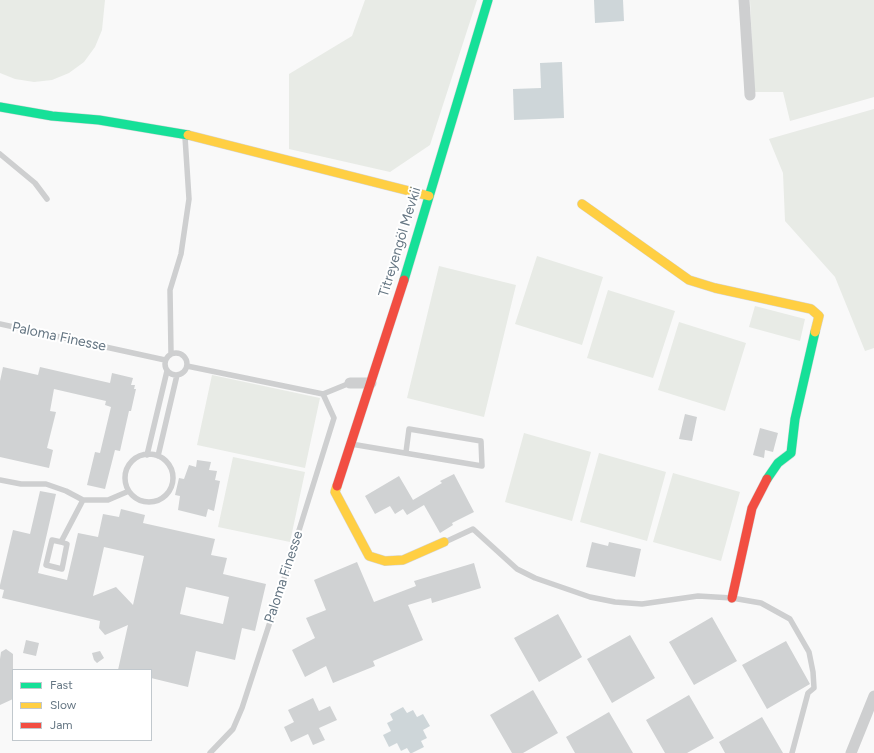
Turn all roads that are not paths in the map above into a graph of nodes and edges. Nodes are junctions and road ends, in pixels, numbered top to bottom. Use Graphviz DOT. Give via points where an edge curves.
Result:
graph roads {
  1 [pos="488,0"];
  2 [pos="744,0"];
  3 [pos="750,95"];
  4 [pos="0,107"];
  5 [pos="184,134"];
  6 [pos="0,154"];
  7 [pos="429,196"];
  8 [pos="47,199"];
  9 [pos="582,204"];
  10 [pos="0,324"];
  11 [pos="171,353"];
  12 [pos="165,360"];
  13 [pos="187,366"];
  14 [pos="167,371"];
  15 [pos="177,375"];
  16 [pos="350,383"];
  17 [pos="371,383"];
  18 [pos="323,394"];
  19 [pos="351,444"];
  20 [pos="406,452"];
  21 [pos="148,455"];
  22 [pos="158,456"];
  23 [pos="0,480"];
  24 [pos="129,491"];
  25 [pos="83,500"];
  26 [pos="60,542"];
  27 [pos="444,542"];
  28 [pos="732,598"];
  29 [pos="874,696"];
  30 [pos="210,753"];
  31 [pos="792,753"];
  32 [pos="851,753"];
  1 -- 7 [label="street, Titreyengöl Mevkii"];
  2 -- 3 [label="street"];
  4 -- 5 [label="street"];
  5 -- 7 [label="street"];
  5 -- 11 [label="lane" via="189,199 181,254 170,290"];
  6 -- 8 [label="lane" via="35,183"];
  7 -- 17 [label="street, Titreyengöl Mevkii"];
  9 -- 28 [label="street" via="689,280 811,309 819,316 795,419 791,453 778,463 763,484 752,508"];
  10 -- 12 [label="lane, Paloma Finesse"];
  11 -- 12 [label="lane"];
  11 -- 13 [label="lane" via="177,352 184,356"];
  12 -- 14 [label="lane"];
  13 -- 15 [label="lane"];
  13 -- 18 [label="lane"];
  14 -- 15 [label="lane"];
  14 -- 21 [label="lane"];
  15 -- 22 [label="lane"];
  16 -- 17 [label="street"];
  16 -- 18 [label="lane"];
  17 -- 19 [label="street, Titreyengöl Mevkii"];
  18 -- 30 [label="lane, Paloma Finesse" via="334,418 282,585 233,729"];
  19 -- 20 [label="lane"];
  19 -- 27 [label="street, Titreyengöl Mevkii" via="335,492 369,556 385,561 403,560"];
  20 -- 20 [label="lane" via="414,454 482,466 481,441 409,429"];
  21 -- 22 [label="lane"];
  21 -- 24 [label="lane" via="136,458 128,467 125,476"];
  22 -- 24 [label="lane" via="165,461 172,474 170,490 160,499 147,502 134,497"];
  23 -- 25 [label="lane" via="20,484 46,484"];
  24 -- 25 [label="lane" via="108,500"];
  25 -- 26 [label="lane"];
  26 -- 26 [label="lane" via="52,540 46,565 62,569 67,544"];
  27 -- 28 [label="lane" via="473,529 517,569 590,597 615,602 642,604 698,596"];
  28 -- 31 [label="lane" via="761,603 790,619 809,652 814,688 808,693"];
  29 -- 32 [label="street"];
}
